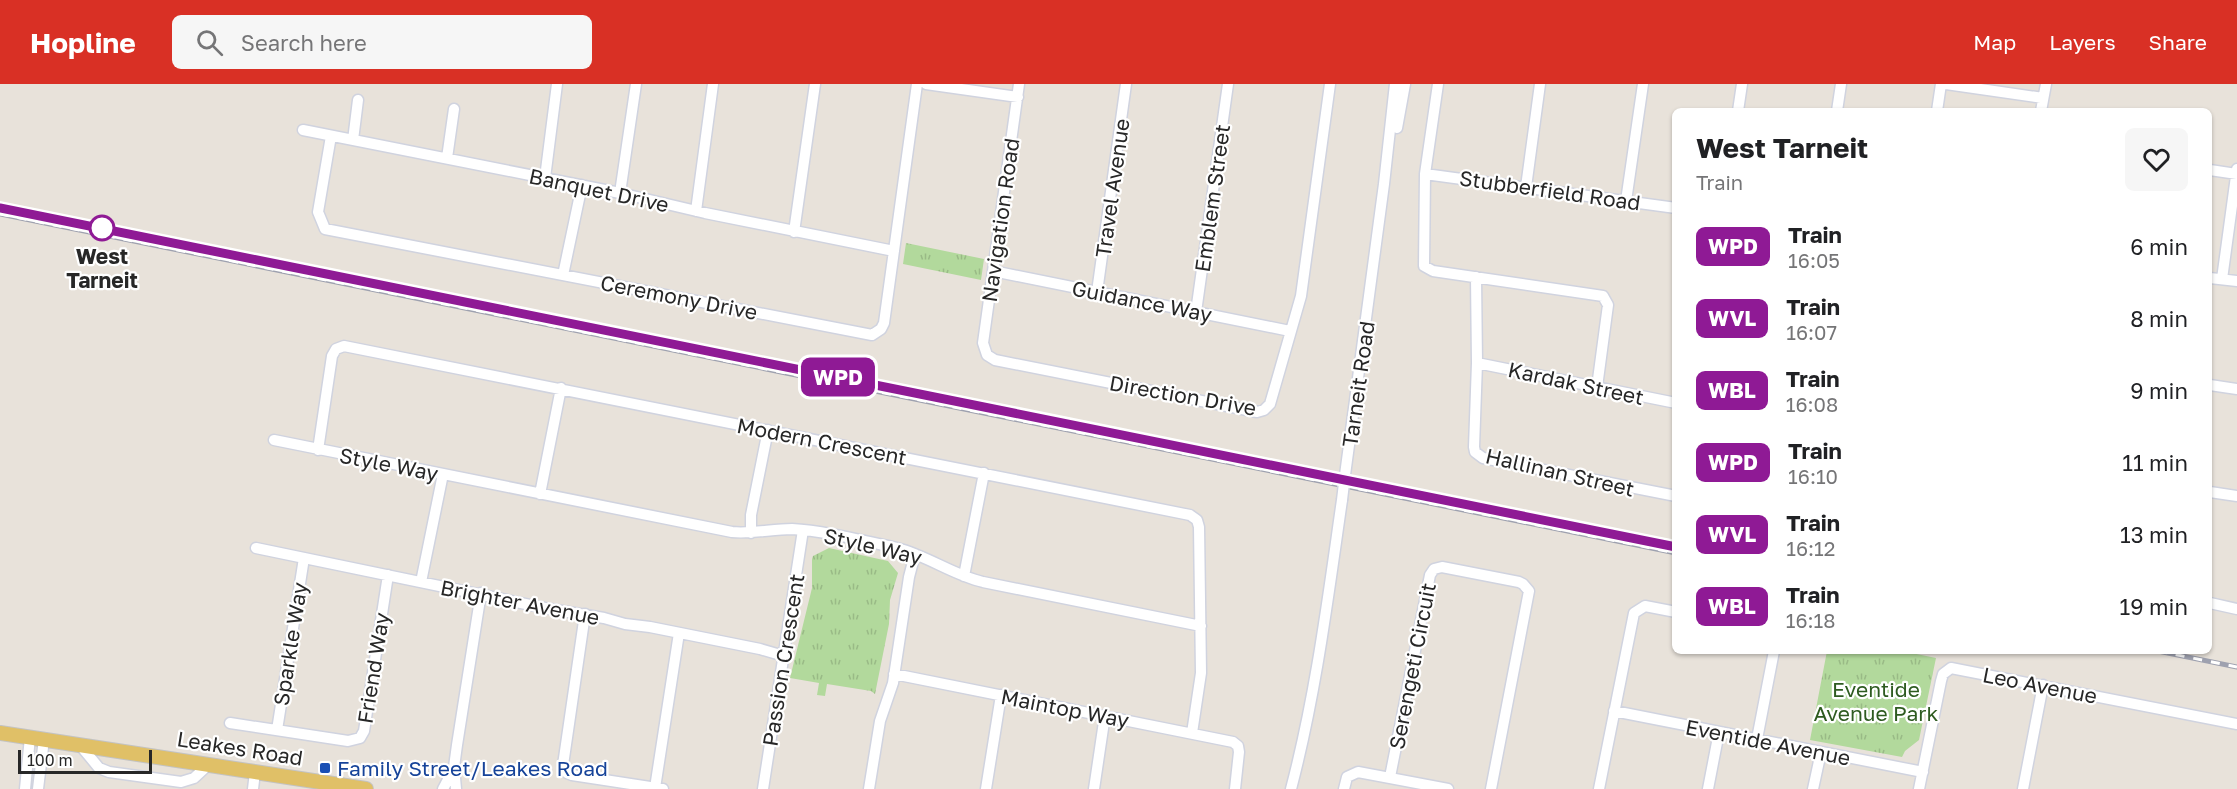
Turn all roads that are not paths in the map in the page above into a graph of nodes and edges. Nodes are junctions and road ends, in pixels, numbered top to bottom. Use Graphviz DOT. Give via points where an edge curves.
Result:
graph roads {
  1 [pos="557,84"];
  2 [pos="636,84"];
  3 [pos="713,84"];
  4 [pos="815,84"];
  5 [pos="917,84"];
  6 [pos="926,84"];
  7 [pos="1019,84"];
  8 [pos="1126,84"];
  9 [pos="1228,84"];
  10 [pos="1330,84"];
  11 [pos="1395,84"];
  12 [pos="1405,84"];
  13 [pos="1438,84"];
  14 [pos="1540,84"];
  15 [pos="1643,84"];
  16 [pos="1742,84"];
  17 [pos="1841,84"];
  18 [pos="1941,84"];
  19 [pos="1946,84"];
  20 [pos="2046,84"];
  21 [pos="1018,97"];
  22 [pos="2043,98"];
  23 [pos="358,99"];
  24 [pos="1738,108"];
  25 [pos="1837,108"];
  26 [pos="1937,108"];
  27 [pos="2041,108"];
  28 [pos="454,109"];
  29 [pos="303,130"];
  30 [pos="331,135"];
  31 [pos="353,140"];
  32 [pos="447,158"];
  33 [pos="1386,170"];
  34 [pos="2212,170"];
  35 [pos="2237,172"];
  36 [pos="1425,174"];
  37 [pos="544,178"];
  38 [pos="582,185"];
  39 [pos="1526,187"];
  40 [pos="620,193"];
  41 [pos="1626,201"];
  42 [pos="1672,207"];
  43 [pos="696,211"];
  44 [pos="794,232"];
  45 [pos="894,251"];
  46 [pos="993,272"];
  47 [pos="563,275"];
  48 [pos="1476,277"];
  49 [pos="2212,278"];
  50 [pos="2222,279"];
  51 [pos="2237,281"];
  52 [pos="1097,292"];
  53 [pos="1196,312"];
  54 [pos="1290,331"];
  55 [pos="987,355"];
  56 [pos="1477,363"];
  57 [pos="2212,385"];
  58 [pos="1597,387"];
  59 [pos="561,388"];
  60 [pos="2237,389"];
  61 [pos="1672,402"];
  62 [pos="768,430"];
  63 [pos="274,440"];
  64 [pos="318,450"];
  65 [pos="984,473"];
  66 [pos="443,474"];
  67 [pos="2212,492"];
  68 [pos="540,494"];
  69 [pos="1672,495"];
  70 [pos="2237,496"];
  71 [pos="803,530"];
  72 [pos="751,532"];
  73 [pos="256,548"];
  74 [pos="915,554"];
  75 [pos="304,558"];
  76 [pos="387,575"];
  77 [pos="964,576"];
  78 [pos="421,582"];
  79 [pos="481,593"];
  80 [pos="2212,603"];
  81 [pos="2237,609"];
  82 [pos="1672,611"];
  83 [pos="585,614"];
  84 [pos="1201,626"];
  85 [pos="679,633"];
  86 [pos="1773,654"];
  87 [pos="784,656"];
  88 [pos="894,674"];
  89 [pos="2043,685"];
  90 [pos="1001,695"];
  91 [pos="1614,711"];
  92 [pos="1105,715"];
  93 [pos="230,723"];
  94 [pos="2237,724"];
  95 [pos="277,730"];
  96 [pos="1719,732"];
  97 [pos="0,733"];
  98 [pos="1192,733"];
  99 [pos="37,738"];
  100 [pos="1757,739"];
  101 [pos="80,744"];
  102 [pos="1821,752"];
  103 [pos="208,765"];
  104 [pos="454,767"];
  105 [pos="1923,772"];
  106 [pos="260,773"];
  107 [pos="1390,777"];
  108 [pos="659,788"];
  109 [pos="2027,788"];
  110 [pos="25,789"];
  111 [pos="38,789"];
  112 [pos="253,789"];
  113 [pos="260,789"];
  114 [pos="366,789"];
  115 [pos="443,789"];
  116 [pos="456,789"];
  117 [pos="763,789"];
  118 [pos="869,789"];
  119 [pos="986,789"];
  120 [pos="1094,789"];
  121 [pos="1235,789"];
  122 [pos="1291,789"];
  123 [pos="1344,789"];
  124 [pos="1448,789"];
  125 [pos="1491,789"];
  126 [pos="1599,789"];
  127 [pos="1708,789"];
  128 [pos="1814,789"];
  129 [pos="1919,789"];
  1 -- 37 [label="street"];
  2 -- 40 [label="street"];
  3 -- 43 [label="street"];
  4 -- 44 [label="street"];
  5 -- 45 [label="street, Ceremony Drive"];
  6 -- 21 [label="street"];
  7 -- 21 [label="street, Navigation Road"];
  8 -- 52 [label="street, Travel Avenue"];
  9 -- 53 [label="street, Emblem Street"];
  10 -- 54 [label="street, Direction Drive" via="1301,296"];
  11 -- 33 [label="street, Tarneit Road"];
  12 -- 33 [label="street"];
  13 -- 36 [label="street"];
  14 -- 39 [label="street"];
  15 -- 41 [label="street"];
  16 -- 24 [label="street"];
  17 -- 25 [label="street"];
  18 -- 26 [label="street"];
  19 -- 22 [label="street"];
  20 -- 22 [label="street"];
  21 -- 46 [label="street, Navigation Road"];
  22 -- 27 [label="street"];
  23 -- 31 [label="street"];
  28 -- 32 [label="street"];
  29 -- 30 [label="street, Banquet Drive"];
  30 -- 31 [label="street, Banquet Drive"];
  30 -- 47 [label="street, Ceremony Drive" via="318,212 325,229"];
  31 -- 32 [label="street, Banquet Drive"];
  32 -- 37 [label="street, Banquet Drive"];
  33 -- 122 [label="street, Tarneit Road, bridge" via="1319,661"];
  34 -- 35 [label="street"];
  35 -- 50 [label="street"];
  36 -- 39 [label="street, Stubberfield Road"];
  36 -- 48 [label="street" via="1424,266 1433,271"];
  37 -- 38 [label="street, Banquet Drive"];
  38 -- 40 [label="street, Banquet Drive"];
  38 -- 47 [label="street"];
  39 -- 41 [label="street, Stubberfield Road"];
  40 -- 43 [label="street, Banquet Drive"];
  41 -- 42 [label="street, Stubberfield Road"];
  43 -- 44 [label="street, Banquet Drive"];
  44 -- 45 [label="street, Banquet Drive"];
  45 -- 47 [label="street, Ceremony Drive" via="884,323 872,335"];
  46 -- 52 [label="street, Guidance Way"];
  46 -- 55 [label="street, Navigation Road" via="983,343"];
  48 -- 56 [label="street, Hallinan Street"];
  48 -- 58 [label="street" via="1603,296 1608,305"];
  49 -- 50 [label="street"];
  50 -- 51 [label="street"];
  52 -- 53 [label="street, Guidance Way"];
  53 -- 54 [label="street, Guidance Way"];
  54 -- 55 [label="street, Direction Drive" via="1270,404 1260,412 1000,361"];
  56 -- 58 [label="street, Kardak Street"];
  56 -- 69 [label="street, Hallinan Street" via="1474,447 1478,455"];
  57 -- 60 [label="street"];
  58 -- 61 [label="street, Kardak Street"];
  59 -- 62 [label="street, Modern Crescent"];
  59 -- 64 [label="street, Modern Crescent" via="341,346 332,356"];
  59 -- 68 [label="street"];
  62 -- 65 [label="street, Modern Crescent"];
  62 -- 72 [label="street"];
  63 -- 64 [label="street, Style Way"];
  64 -- 66 [label="street, Style Way"];
  65 -- 77 [label="street"];
  65 -- 84 [label="street, Modern Crescent" via="1193,516 1199,527"];
  66 -- 68 [label="street, Style Way"];
  66 -- 78 [label="street"];
  67 -- 70 [label="street"];
  68 -- 72 [label="street, Style Way"];
  71 -- 72 [label="street, Style Way"];
  71 -- 74 [label="street, Style Way"];
  71 -- 87 [label="street, Passion Crescent"];
  73 -- 75 [label="street, Brighter Avenue"];
  74 -- 77 [label="street, Style Way"];
  74 -- 88 [label="street"];
  75 -- 76 [label="street, Brighter Avenue"];
  75 -- 95 [label="street, Sparkle Way"];
  76 -- 78 [label="street, Brighter Avenue"];
  76 -- 95 [label="street, Friend Way" via="362,735 348,741"];
  77 -- 84 [label="street, Style Way"];
  78 -- 79 [label="street, Brighter Avenue"];
  79 -- 83 [label="street, Brighter Avenue"];
  79 -- 104 [label="street"];
  80 -- 81 [label="street"];
  82 -- 91 [label="street" via="1645,606 1634,613"];
  83 -- 85 [label="street, Brighter Avenue"];
  83 -- 108 [label="street" via="562,765 572,775"];
  84 -- 98 [label="street, Modern Crescent" via="1201,673"];
  85 -- 87 [label="street, Brighter Avenue"];
  85 -- 108 [label="street"];
  86 -- 100 [label="street"];
  87 -- 117 [label="street, Passion Crescent"];
  88 -- 90 [label="street, Maintop Way"];
  88 -- 118 [label="street" via="881,716"];
  89 -- 94 [label="street, Leo Avenue"];
  89 -- 105 [label="street, Leo Avenue" via="1955,668 1946,670"];
  89 -- 109 [label="street"];
  90 -- 92 [label="street, Maintop Way"];
  90 -- 119 [label="street"];
  91 -- 96 [label="street, Eventide Avenue"];
  91 -- 126 [label="street"];
  92 -- 98 [label="street, Maintop Way"];
  92 -- 120 [label="street"];
  93 -- 95 [label="street, Friend Way"];
  96 -- 100 [label="street, Eventide Avenue"];
  96 -- 127 [label="street"];
  97 -- 99 [label="main road, Leakes Road"];
  98 -- 121 [label="street, Maintop Way" via="1236,743 1239,752"];
  99 -- 101 [label="main road, Leakes Road"];
  99 -- 110 [label="street"];
  99 -- 111 [label="street"];
  100 -- 102 [label="street, Eventide Avenue"];
  101 -- 103 [label="main road, Leakes Road"];
  101 -- 103 [label="street" via="99,768 109,772 181,782 194,778"];
  102 -- 105 [label="street, Eventide Avenue"];
  102 -- 128 [label="street"];
  103 -- 106 [label="main road, Leakes Road"];
  104 -- 115 [label="street"];
  104 -- 116 [label="street"];
  105 -- 129 [label="street"];
  106 -- 112 [label="street"];
  106 -- 113 [label="street"];
  106 -- 114 [label="main road, Leakes Road"];
  107 -- 123 [label="street" via="1350,774"];
  107 -- 124 [label="street"];
  107 -- 125 [label="street, Serengeti Circuit" via="1430,575 1442,567 1519,582 1529,591"];
}
